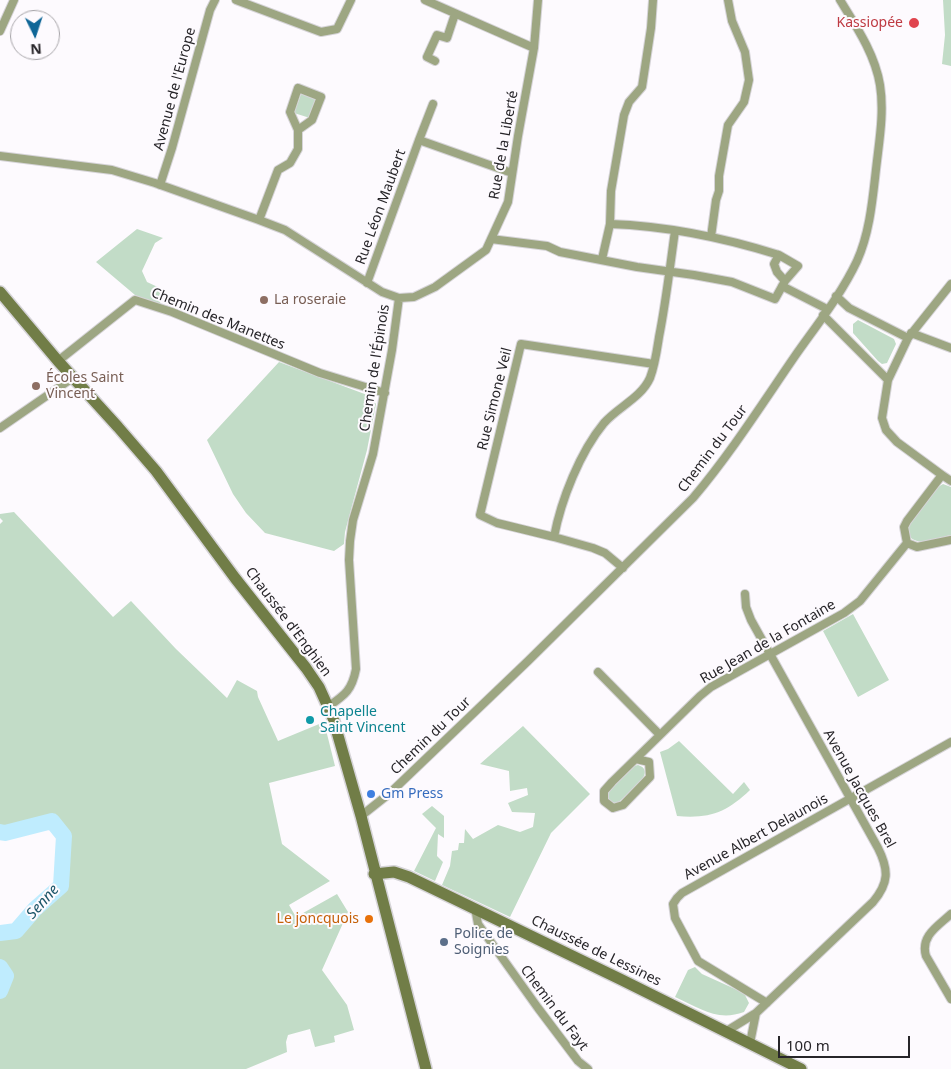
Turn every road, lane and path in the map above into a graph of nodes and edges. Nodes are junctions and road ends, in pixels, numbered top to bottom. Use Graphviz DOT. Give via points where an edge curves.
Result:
graph roads {
  1 [pos="14,0"];
  2 [pos="214,0"];
  3 [pos="236,0"];
  4 [pos="351,0"];
  5 [pos="425,0"];
  6 [pos="538,0"];
  7 [pos="653,0"];
  8 [pos="728,0"];
  9 [pos="840,0"];
  10 [pos="437,2"];
  11 [pos="455,14"];
  12 [pos="0,31"];
  13 [pos="534,48"];
  14 [pos="435,60"];
  15 [pos="433,104"];
  16 [pos="298,130"];
  17 [pos="419,140"];
  18 [pos="0,156"];
  19 [pos="512,173"];
  20 [pos="160,185"];
  21 [pos="258,220"];
  22 [pos="610,224"];
  23 [pos="675,231"];
  24 [pos="711,238"];
  25 [pos="492,239"];
  26 [pos="779,256"];
  27 [pos="602,259"];
  28 [pos="669,272"];
  29 [pos="367,283"];
  30 [pos="784,284"];
  31 [pos="951,284"];
  32 [pos="0,292"];
  33 [pos="836,296"];
  34 [pos="399,298"];
  35 [pos="825,312"];
  36 [pos="910,335"];
  37 [pos="951,348"];
  38 [pos="58,361"];
  39 [pos="654,364"];
  40 [pos="74,377"];
  41 [pos="888,380"];
  42 [pos="384,393"];
  43 [pos="0,428"];
  44 [pos="942,475"];
  45 [pos="951,481"];
  46 [pos="554,537"];
  47 [pos="951,540"];
  48 [pos="907,543"];
  49 [pos="622,568"];
  50 [pos="745,594"];
  51 [pos="770,655"];
  52 [pos="598,672"];
  53 [pos="329,706"];
  54 [pos="660,735"];
  55 [pos="951,742"];
  56 [pos="636,759"];
  57 [pos="850,798"];
  58 [pos="361,816"];
  59 [pos="374,874"];
  60 [pos="475,908"];
  61 [pos="951,914"];
  62 [pos="951,999"];
  63 [pos="766,1003"];
  64 [pos="756,1012"];
  65 [pos="725,1032"];
  66 [pos="750,1043"];
  67 [pos="426,1069"];
  68 [pos="588,1069"];
  69 [pos="802,1069"];
  1 -- 12 [label="street"];
  2 -- 20 [label="street, Avenue de l'Europe"];
  3 -- 4 [label="street" via="321,32 337,29"];
  5 -- 10 [label="street"];
  6 -- 13 [label="street, Rue de la Liberté"];
  7 -- 22 [label="street" via="642,87 629,102 624,115 617,166 613,173"];
  8 -- 24 [label="street" via="732,21 746,52 748,80 744,102 728,125"];
  9 -- 33 [label="street, Chemin du Tour" via="873,58 880,85 882,117 864,238 857,260"];
  10 -- 11 [label="street"];
  11 -- 13 [label="street"];
  11 -- 14 [label="street" via="447,38 437,36 427,57"];
  13 -- 19 [label="street, Rue de la Liberté"];
  15 -- 17 [label="street, Rue Léon Maubert"];
  16 -- 16 [label="street" via="312,120 321,97 298,88 290,112"];
  16 -- 21 [label="street" via="298,149 290,163 278,170"];
  17 -- 19 [label="street, Rue Léon Maubert"];
  17 -- 29 [label="street, Rue Léon Maubert"];
  18 -- 20 [label="street, Chemin de l'Épinois" via="112,170"];
  19 -- 25 [label="street, Rue de la Liberté" via="508,202"];
  20 -- 21 [label="street, Chemin de l'Épinois"];
  21 -- 29 [label="street, Chemin de l'Épinois" via="285,230"];
  22 -- 23 [label="street"];
  22 -- 27 [label="street"];
  23 -- 24 [label="street"];
  23 -- 28 [label="street"];
  24 -- 26 [label="street"];
  25 -- 27 [label="street" via="548,246 560,252"];
  25 -- 34 [label="street, Rue de la Liberté" via="486,250 436,287 414,297"];
  26 -- 30 [label="street" via="774,264"];
  26 -- 30 [label="street" via="798,266"];
  27 -- 28 [label="street"];
  28 -- 30 [label="street" via="732,282 775,299"];
  28 -- 39 [label="street"];
  29 -- 34 [label="street, Chemin de l'Épinois"];
  30 -- 35 [label="street"];
  31 -- 36 [label="street"];
  32 -- 38 [label="main road, Chaussée d'Enghien"];
  33 -- 35 [label="street, Chemin du Tour"];
  33 -- 36 [label="street" via="849,308"];
  34 -- 42 [label="street, Chemin de l'Épinois"];
  35 -- 41 [label="street"];
  35 -- 49 [label="street, Chemin du Tour" via="715,472"];
  36 -- 37 [label="street"];
  36 -- 41 [label="street"];
  38 -- 40 [label="main road, Chaussée d'Enghien"];
  38 -- 42 [label="street, Chemin des Manettes" via="135,300 320,372"];
  39 -- 46 [label="street" via="642,391 605,423 584,453 558,517"];
  39 -- 46 [label="street, Rue Simone Veil" via="521,344 480,515 497,524"];
  40 -- 43 [label="street"];
  40 -- 53 [label="main road, Chaussée d'Enghien" via="156,471 306,668"];
  41 -- 44 [label="street" via="882,418 886,430"];
  42 -- 53 [label="street, Chemin de l'Épinois" via="373,454 350,541 354,683"];
  44 -- 45 [label="street"];
  44 -- 48 [label="street" via="907,521 904,527"];
  46 -- 49 [label="street" via="606,553"];
  47 -- 48 [label="street" via="917,546"];
  48 -- 51 [label="street, Rue Jean de la Fontaine" via="860,601"];
  49 -- 58 [label="street, Chemin du Tour" via="396,787"];
  50 -- 51 [label="street, Avenue Jacques Brel" via="751,620"];
  51 -- 54 [label="street, Rue Jean de la Fontaine" via="711,687"];
  51 -- 57 [label="street, Avenue Jacques Brel"];
  52 -- 54 [label="street"];
  53 -- 58 [label="main road, Chaussée d'Enghien"];
  54 -- 56 [label="street, Rue Jean de la Fontaine"];
  55 -- 57 [label="street, Avenue Albert Delaunois"];
  56 -- 56 [label="street, Rue Jean de la Fontaine" via="649,762 650,777 623,805 613,808 604,801 604,791"];
  57 -- 63 [label="street, Avenue Jacques Brel" via="883,858 886,882 873,902"];
  57 -- 63 [label="street, Avenue Albert Delaunois" via="682,893 673,904 675,918 698,961"];
  58 -- 59 [label="main road, Chaussée d'Enghien"];
  59 -- 60 [label="main road, Chaussée de Lessines" via="394,872 409,877"];
  59 -- 67 [label="main road, Chaussée d'Enghien"];
  60 -- 65 [label="main road, Chaussée de Lessines"];
  60 -- 68 [label="street, Chemin du Fayt" via="478,924 578,1061"];
  61 -- 62 [label="street" via="926,938 924,950"];
  63 -- 64 [label="street, Avenue Jacques Brel"];
  64 -- 65 [label="street, Avenue Jacques Brel"];
  64 -- 66 [label="street"];
  65 -- 66 [label="main road, Chaussée de Lessines"];
  66 -- 69 [label="main road, Chaussée de Lessines"];
}
